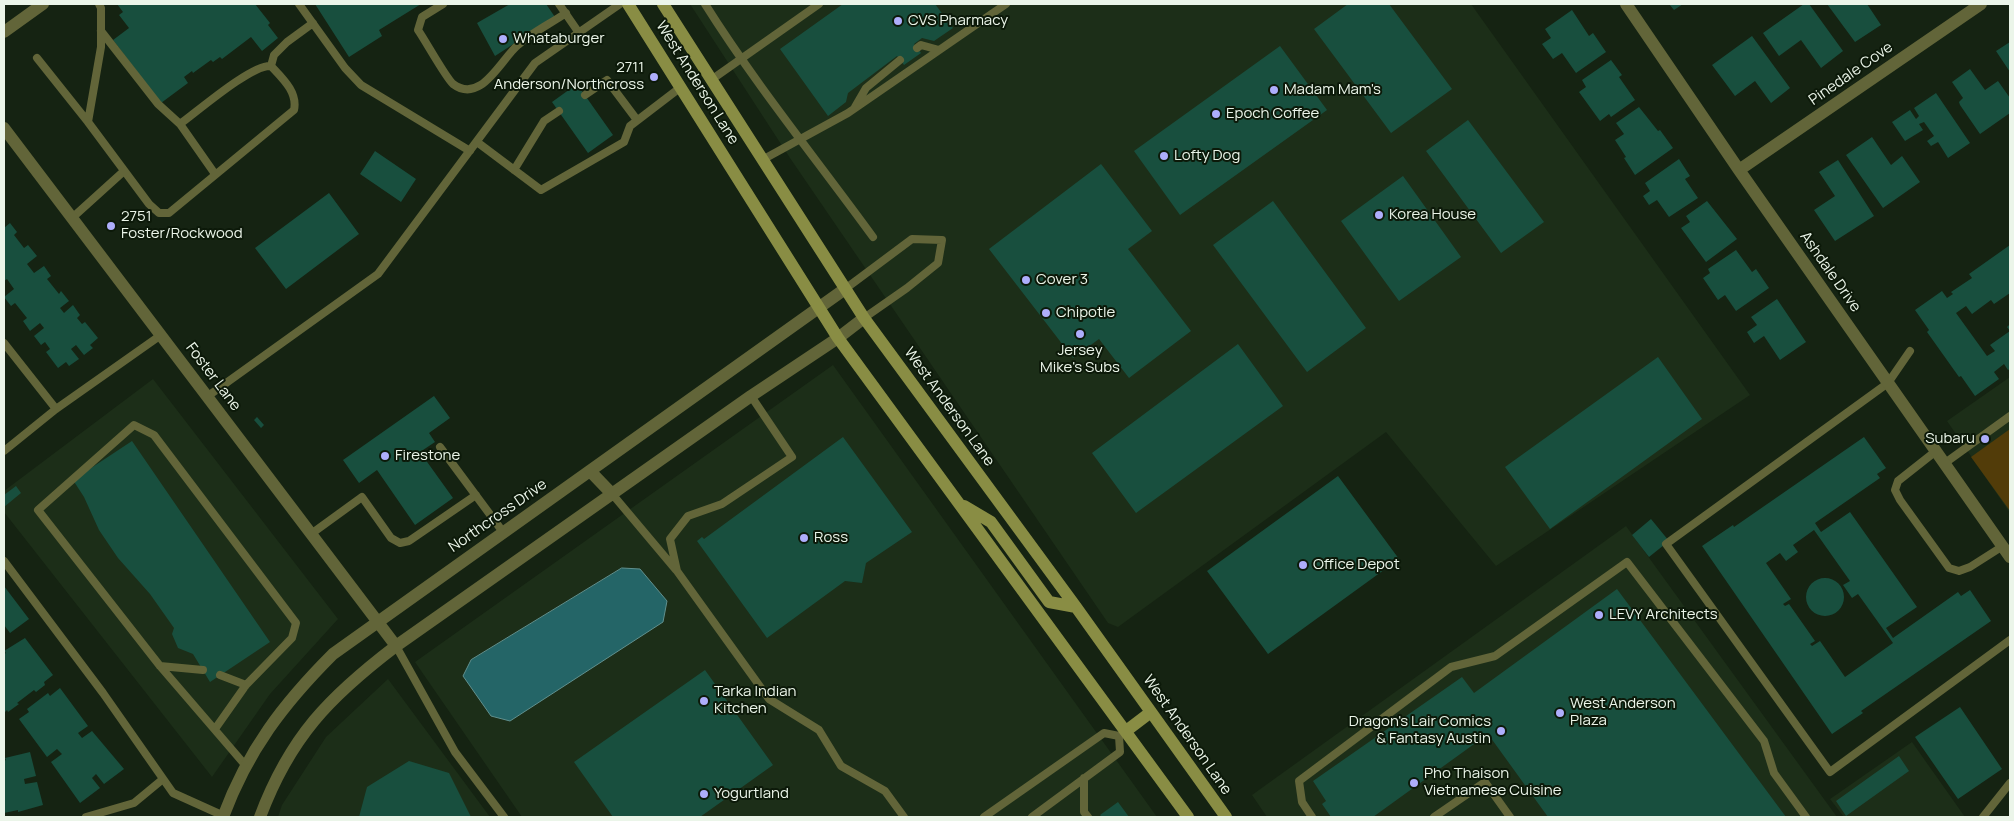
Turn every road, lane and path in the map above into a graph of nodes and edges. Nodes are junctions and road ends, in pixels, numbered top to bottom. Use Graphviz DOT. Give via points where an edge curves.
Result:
graph roads {
  1 [pos="43,4"];
  2 [pos="99,4"];
  3 [pos="299,4"];
  4 [pos="443,4"];
  5 [pos="559,4"];
  6 [pos="620,4"];
  7 [pos="628,4"];
  8 [pos="663,4"];
  9 [pos="705,4"];
  10 [pos="819,4"];
  11 [pos="1006,4"];
  12 [pos="1626,4"];
  13 [pos="1981,4"];
  14 [pos="995,7"];
  15 [pos="566,14"];
  16 [pos="313,23"];
  17 [pos="4,32"];
  18 [pos="101,32"];
  19 [pos="579,33"];
  20 [pos="917,48"];
  21 [pos="939,50"];
  22 [pos="37,58"];
  23 [pos="740,59"];
  24 [pos="900,60"];
  25 [pos="271,66"];
  26 [pos="711,80"];
  27 [pos="681,87"];
  28 [pos="585,95"];
  29 [pos="854,109"];
  30 [pos="559,111"];
  31 [pos="638,120"];
  32 [pos="88,122"];
  33 [pos="180,124"];
  34 [pos="5,131"];
  35 [pos="801,138"];
  36 [pos="477,142"];
  37 [pos="470,151"];
  38 [pos="762,160"];
  39 [pos="514,170"];
  40 [pos="1739,170"];
  41 [pos="124,171"];
  42 [pos="215,174"];
  43 [pos="72,218"];
  44 [pos="873,237"];
  45 [pos="844,289"];
  46 [pos="818,307"];
  47 [pos="864,318"];
  48 [pos="161,335"];
  49 [pos="838,338"];
  50 [pos="4,343"];
  51 [pos="1910,350"];
  52 [pos="1888,383"];
  53 [pos="208,396"];
  54 [pos="751,396"];
  55 [pos="56,409"];
  56 [pos="2010,416"];
  57 [pos="440,447"];
  58 [pos="4,451"];
  59 [pos="1936,451"];
  60 [pos="1945,463"];
  61 [pos="590,471"];
  62 [pos="476,495"];
  63 [pos="613,495"];
  64 [pos="960,504"];
  65 [pos="503,532"];
  66 [pos="311,534"];
  67 [pos="2003,546"];
  68 [pos="2010,557"];
  69 [pos="4,561"];
  70 [pos="676,571"];
  71 [pos="1076,606"];
  72 [pos="378,621"];
  73 [pos="2010,640"];
  74 [pos="396,646"];
  75 [pos="160,666"];
  76 [pos="202,670"];
  77 [pos="220,675"];
  78 [pos="246,685"];
  79 [pos="1150,712"];
  80 [pos="215,729"];
  81 [pos="1122,734"];
  82 [pos="246,766"];
  83 [pos="1084,778"];
  84 [pos="163,779"];
  85 [pos="2010,783"];
  86 [pos="223,816"];
  87 [pos="86,817"];
  88 [pos="260,817"];
  89 [pos="504,817"];
  90 [pos="904,817"];
  91 [pos="984,817"];
  92 [pos="1032,817"];
  93 [pos="1088,817"];
  94 [pos="1188,817"];
  95 [pos="1226,817"];
  96 [pos="1312,817"];
  97 [pos="1434,817"];
  98 [pos="1510,817"];
  99 [pos="1806,817"];
  100 [pos="1983,817"];
  1 -- 17 [label="street"];
  2 -- 18 [label="lane"];
  3 -- 16 [label="lane"];
  4 -- 15 [label="lane" via="422,17 418,30 452,84 463,88 476,88 486,83 518,45"];
  5 -- 15 [label="lane"];
  6 -- 19 [label="lane"];
  7 -- 27 [label="main road, West Anderson Lane"];
  8 -- 26 [label="main road, West Anderson Lane"];
  9 -- 23 [label="lane"];
  10 -- 23 [label="lane"];
  11 -- 14 [label="lane"];
  12 -- 40 [label="street, Ashdale Drive"];
  13 -- 40 [label="street, Pinedale Cove"];
  14 -- 21 [label="lane"];
  15 -- 19 [label="lane"];
  16 -- 25 [label="lane" via="274,55"];
  16 -- 37 [label="lane" via="361,85"];
  18 -- 32 [label="lane"];
  18 -- 33 [label="lane" via="158,104"];
  19 -- 36 [label="lane" via="536,63"];
  20 -- 21 [label="lane" via="922,45"];
  21 -- 29 [label="lane"];
  22 -- 32 [label="lane"];
  23 -- 26 [label="lane"];
  23 -- 35 [label="lane"];
  24 -- 29 [label="lane" via="866,88"];
  25 -- 33 [label="lane" via="264,65 244,76"];
  25 -- 42 [label="lane" via="286,82 296,102 294,110"];
  26 -- 38 [label="main road, West Anderson Lane"];
  27 -- 31 [label="lane"];
  27 -- 46 [label="main road, West Anderson Lane"];
  28 -- 31 [label="lane" via="607,80"];
  29 -- 35 [label="lane"];
  30 -- 39 [label="lane" via="544,121"];
  31 -- 39 [label="lane" via="630,126 624,142 541,190"];
  32 -- 41 [label="lane"];
  33 -- 42 [label="lane"];
  34 -- 43 [label="street, Foster Lane"];
  35 -- 38 [label="lane"];
  35 -- 44 [label="lane"];
  36 -- 37 [label="lane"];
  36 -- 39 [label="lane"];
  37 -- 53 [label="lane" via="378,274"];
  38 -- 45 [label="main road, West Anderson Lane"];
  40 -- 52 [label="street, Ashdale Drive"];
  41 -- 42 [label="lane" via="159,213 168,213"];
  41 -- 43 [label="lane"];
  43 -- 48 [label="street, Foster Lane"];
  45 -- 46 [label="street, Northcross Drive"];
  45 -- 47 [label="main road, West Anderson Lane"];
  45 -- 47 [label="lane" via="912,239 942,240 938,263"];
  46 -- 49 [label="main road, West Anderson Lane"];
  46 -- 61 [label="street, Northcross Drive"];
  47 -- 49 [label="street"];
  47 -- 71 [label="main road, West Anderson Lane"];
  48 -- 53 [label="street, Foster Lane"];
  48 -- 55 [label="lane"];
  49 -- 54 [label="street"];
  49 -- 64 [label="main road, West Anderson Lane"];
  50 -- 55 [label="lane"];
  51 -- 52 [label="lane"];
  52 -- 59 [label="street, Ashdale Drive"];
  52 -- 73 [label="lane" via="1666,544 1830,772"];
  53 -- 66 [label="street, Foster Lane"];
  54 -- 63 [label="street"];
  54 -- 70 [label="lane" via="792,457 722,504 688,516 670,539"];
  55 -- 58 [label="lane"];
  56 -- 60 [label="lane"];
  57 -- 62 [label="lane"];
  59 -- 60 [label="street, Ashdale Drive"];
  59 -- 67 [label="lane" via="1898,481 1895,490 1900,500 1949,568 1959,571 1970,568"];
  60 -- 67 [label="street, Ashdale Drive"];
  61 -- 63 [label="street"];
  61 -- 65 [label="street, Northcross Drive"];
  62 -- 65 [label="lane"];
  62 -- 66 [label="lane" via="409,541 400,543 391,538 362,497"];
  63 -- 70 [label="lane"];
  63 -- 74 [label="street"];
  64 -- 71 [label="main road" via="991,522 1049,602"];
  64 -- 81 [label="main road, West Anderson Lane"];
  65 -- 72 [label="street, Northcross Drive"];
  66 -- 72 [label="street, Foster Lane"];
  67 -- 68 [label="street, Ashdale Drive"];
  69 -- 84 [label="lane"];
  70 -- 90 [label="lane" via="769,699 819,730 840,766 885,791"];
  71 -- 79 [label="main road, West Anderson Lane"];
  72 -- 74 [label="street, Foster Lane"];
  72 -- 82 [label="street, Northcross Drive" via="333,654 299,688 266,732"];
  74 -- 88 [label="street" via="356,677 309,726 281,769"];
  74 -- 89 [label="lane" via="455,752"];
  75 -- 76 [label="lane"];
  75 -- 78 [label="lane" via="38,510 134,425 154,435 296,623 292,638"];
  75 -- 80 [label="lane"];
  77 -- 78 [label="lane"];
  78 -- 80 [label="lane"];
  79 -- 81 [label="main road"];
  79 -- 95 [label="main road, West Anderson Lane"];
  80 -- 82 [label="lane"];
  81 -- 83 [label="lane" via="1120,752"];
  81 -- 91 [label="lane" via="1104,733"];
  81 -- 94 [label="main road, West Anderson Lane"];
  82 -- 86 [label="street, Northcross Drive"];
  83 -- 92 [label="lane"];
  83 -- 93 [label="lane" via="1084,812"];
  84 -- 86 [label="lane" via="172,793"];
  84 -- 87 [label="lane" via="134,803"];
  85 -- 100 [label="lane"];
  96 -- 99 [label="lane" via="1302,802 1299,781 1451,667 1495,656 1627,562 1764,742 1774,773"];
  97 -- 98 [label="lane" via="1485,782"];
}
